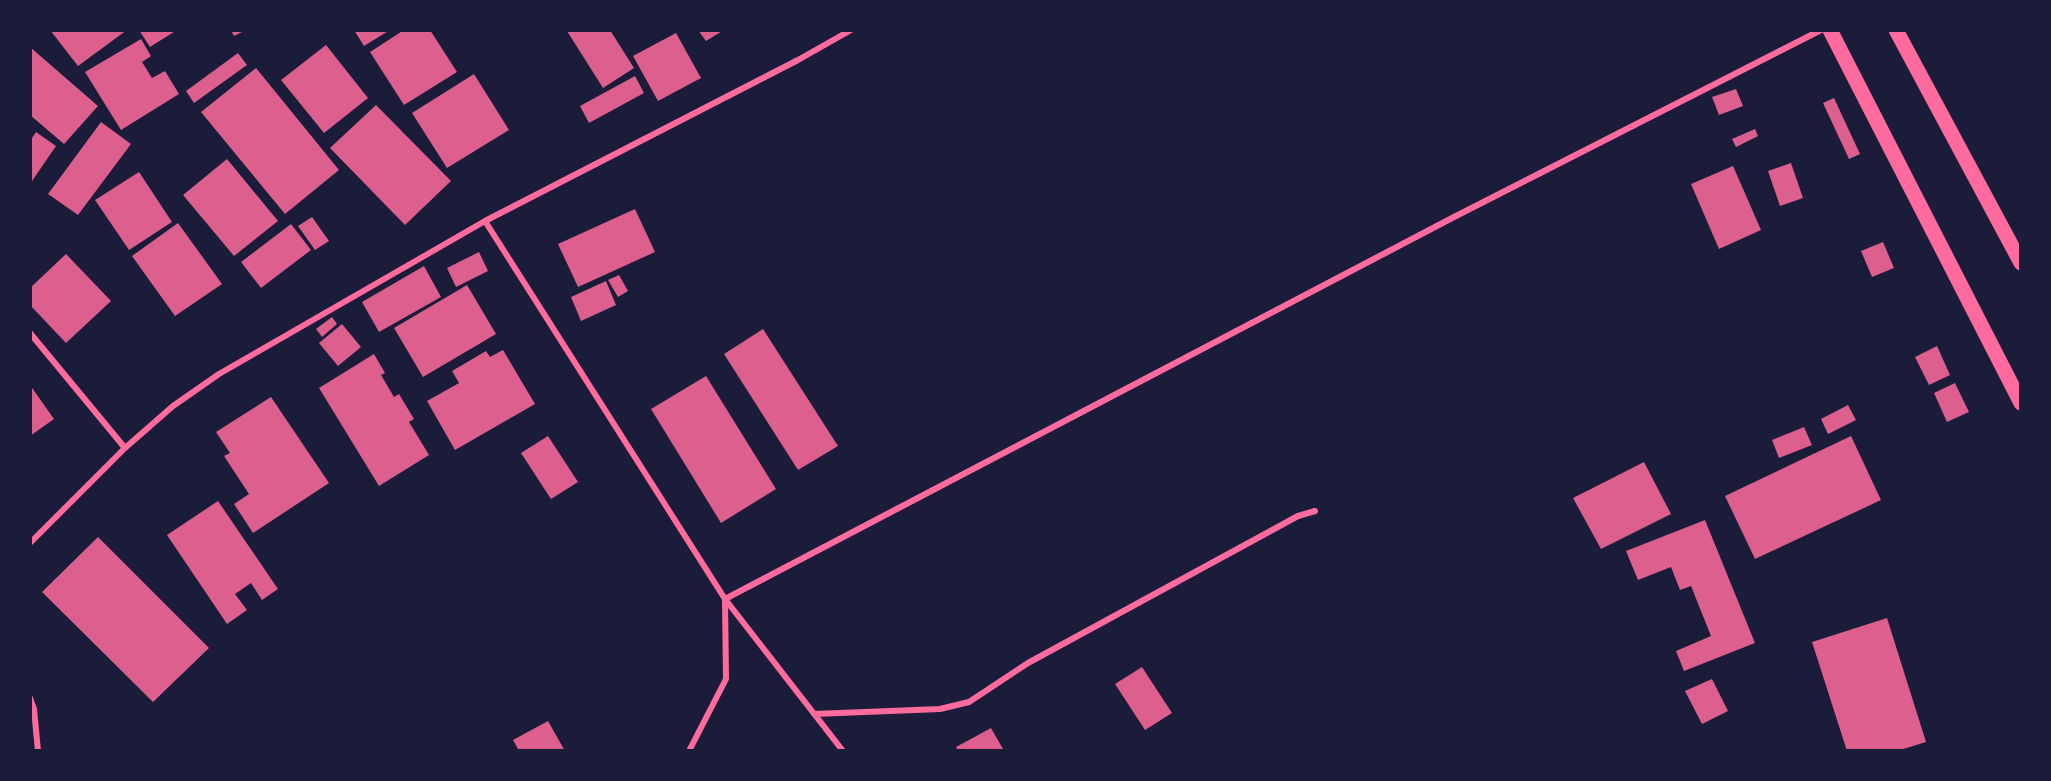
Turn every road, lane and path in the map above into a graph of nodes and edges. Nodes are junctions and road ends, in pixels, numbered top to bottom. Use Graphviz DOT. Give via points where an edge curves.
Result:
graph roads {
  1 [pos="851,30"];
  2 [pos="1821,30"];
  3 [pos="1830,30"];
  4 [pos="1896,30"];
  5 [pos="485,221"];
  6 [pos="2021,262"];
  7 [pos="30,333"];
  8 [pos="2021,403"];
  9 [pos="124,448"];
  10 [pos="1315,511"];
  11 [pos="30,543"];
  12 [pos="724,599"];
  13 [pos="30,698"];
  14 [pos="814,714"];
  15 [pos="38,751"];
  16 [pos="689,751"];
  17 [pos="843,751"];
  1 -- 5 [label="street"];
  2 -- 12 [label="street" via="1444,222"];
  3 -- 8 [label="main road"];
  4 -- 6 [label="main road"];
  5 -- 9 [label="street" via="219,374 172,406"];
  5 -- 12 [label="street"];
  7 -- 9 [label="street"];
  9 -- 11 [label="street"];
  10 -- 14 [label="street" via="1298,516 1028,663 969,702 940,709"];
  12 -- 14 [label="street"];
  12 -- 16 [label="street" via="726,679"];
  13 -- 15 [label="street"];
  14 -- 17 [label="street"];
}
